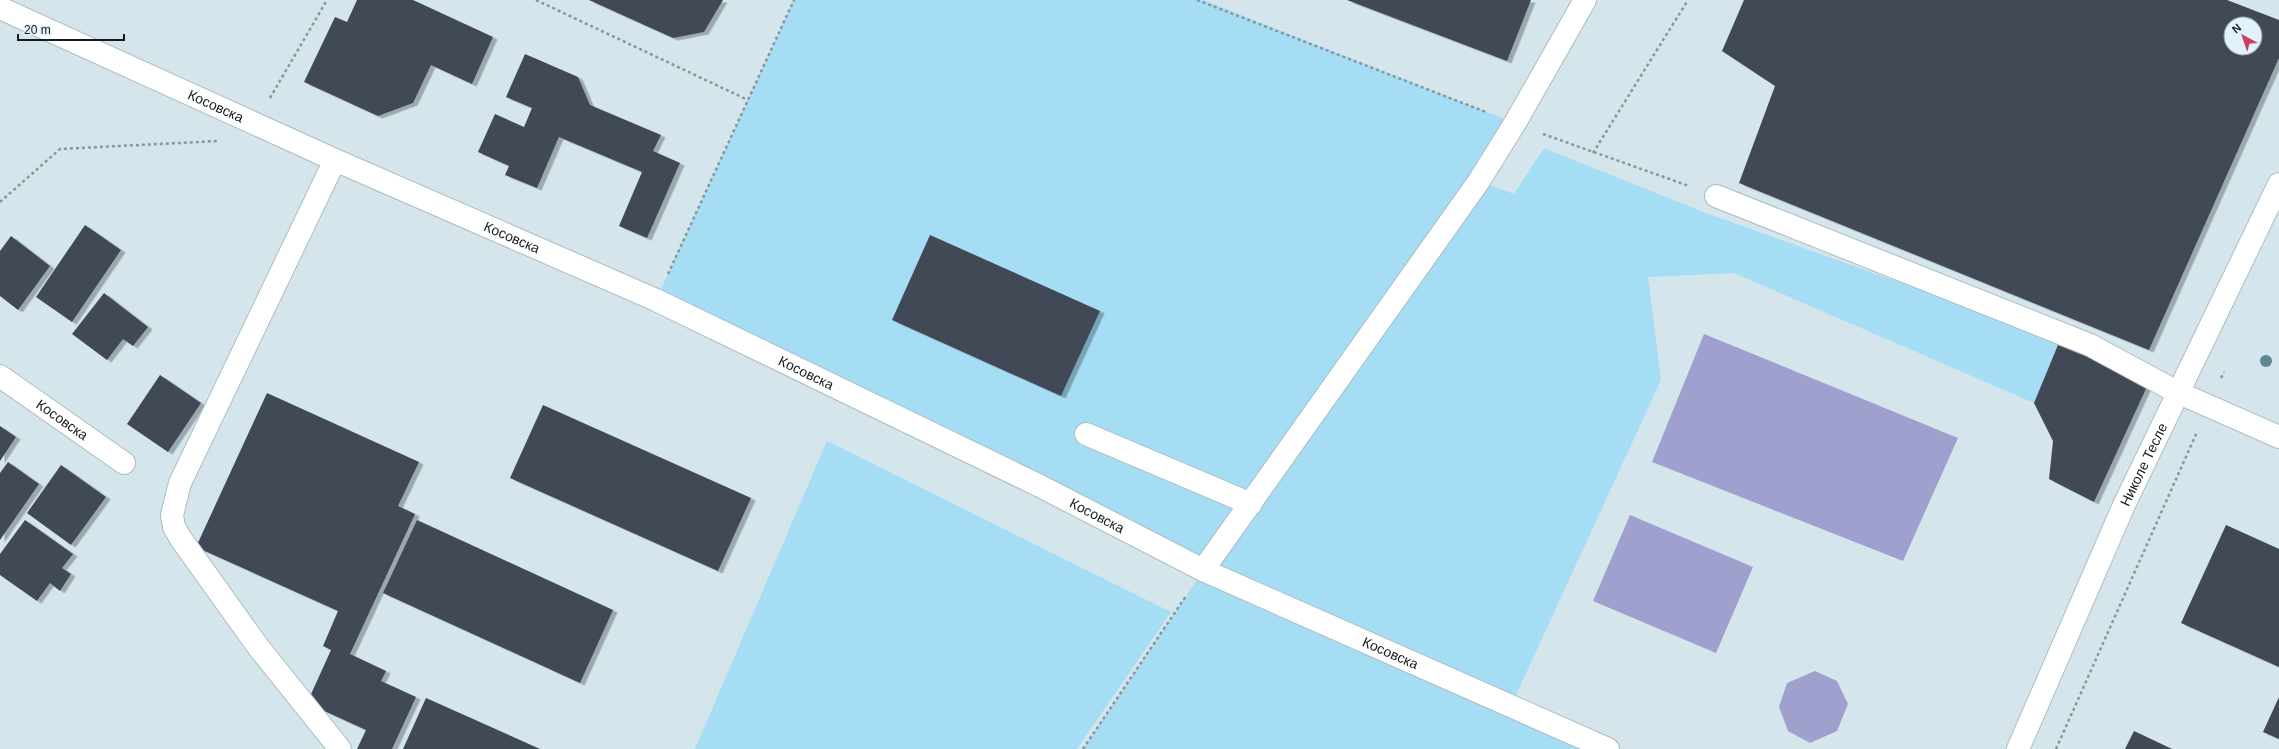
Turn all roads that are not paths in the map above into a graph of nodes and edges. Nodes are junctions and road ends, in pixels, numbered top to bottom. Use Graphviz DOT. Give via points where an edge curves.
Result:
graph roads {
  1 [pos="1585,0"];
  2 [pos="0,8"];
  3 [pos="335,160"];
  4 [pos="2279,184"];
  5 [pos="1716,196"];
  6 [pos="0,376"];
  7 [pos="2177,392"];
  8 [pos="1086,434"];
  9 [pos="2279,437"];
  10 [pos="124,463"];
  11 [pos="1251,504"];
  12 [pos="1203,570"];
  13 [pos="340,749"];
  14 [pos="1608,749"];
  15 [pos="2018,749"];
  1 -- 11 [label="street" via="1479,181"];
  2 -- 3 [label="street, Косовска"];
  3 -- 12 [label="street, Косовска" via="656,300 1040,486"];
  3 -- 13 [label="street" via="180,483 172,516 174,527 191,555 259,648"];
  4 -- 7 [label="street, Николе Тесле"];
  5 -- 7 [label="street" via="2090,345"];
  6 -- 10 [label="street, Косовска"];
  7 -- 9 [label="street"];
  7 -- 15 [label="street, Николе Тесле" via="2124,504"];
  8 -- 11 [label="street"];
  11 -- 12 [label="street"];
  12 -- 14 [label="street, Косовска"];
}
